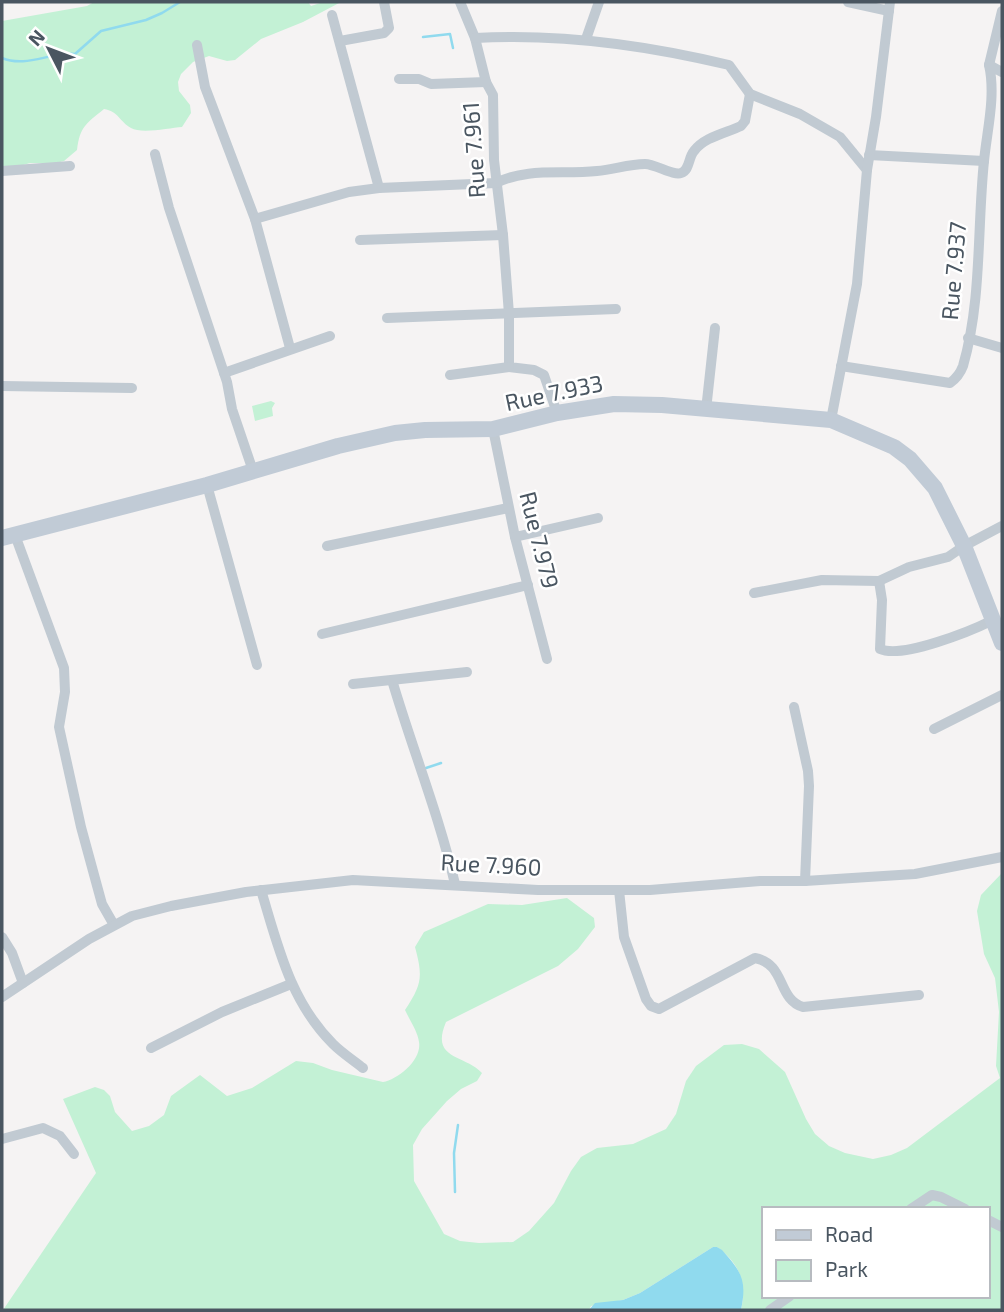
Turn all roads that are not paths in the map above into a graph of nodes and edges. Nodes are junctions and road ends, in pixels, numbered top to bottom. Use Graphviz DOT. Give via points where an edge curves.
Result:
graph roads {
  1 [pos="384,2"];
  2 [pos="460,2"];
  3 [pos="599,2"];
  4 [pos="848,2"];
  5 [pos="889,6"];
  6 [pos="1002,11"];
  7 [pos="332,15"];
  8 [pos="475,38"];
  9 [pos="586,39"];
  10 [pos="340,41"];
  11 [pos="197,45"];
  12 [pos="989,65"];
  13 [pos="1002,72"];
  14 [pos="399,79"];
  15 [pos="486,82"];
  16 [pos="750,94"];
  17 [pos="155,153"];
  18 [pos="869,155"];
  19 [pos="984,161"];
  20 [pos="70,166"];
  21 [pos="867,170"];
  22 [pos="2,171"];
  23 [pos="496,183"];
  24 [pos="379,188"];
  25 [pos="255,219"];
  26 [pos="503,235"];
  27 [pos="360,240"];
  28 [pos="616,309"];
  29 [pos="509,314"];
  30 [pos="387,318"];
  31 [pos="715,328"];
  32 [pos="330,336"];
  33 [pos="968,338"];
  34 [pos="290,348"];
  35 [pos="1002,348"];
  36 [pos="842,366"];
  37 [pos="509,367"];
  38 [pos="224,373"];
  39 [pos="450,375"];
  40 [pos="2,386"];
  41 [pos="131,388"];
  42 [pos="706,410"];
  43 [pos="557,413"];
  44 [pos="831,420"];
  45 [pos="493,429"];
  46 [pos="253,471"];
  47 [pos="207,485"];
  48 [pos="508,508"];
  49 [pos="598,518"];
  50 [pos="1002,526"];
  51 [pos="8,536"];
  52 [pos="515,537"];
  53 [pos="327,546"];
  54 [pos="964,546"];
  55 [pos="879,581"];
  56 [pos="528,585"];
  57 [pos="754,593"];
  58 [pos="993,620"];
  59 [pos="322,634"];
  60 [pos="1002,643"];
  61 [pos="547,659"];
  62 [pos="257,665"];
  63 [pos="467,672"];
  64 [pos="392,680"];
  65 [pos="353,684"];
  66 [pos="1002,695"];
  67 [pos="794,707"];
  68 [pos="934,729"];
  69 [pos="1002,857"];
  70 [pos="804,881"];
  71 [pos="455,884"];
  72 [pos="261,890"];
  73 [pos="620,890"];
  74 [pos="114,925"];
  75 [pos="2,937"];
  76 [pos="23,983"];
  77 [pos="291,984"];
  78 [pos="919,995"];
  79 [pos="2,997"];
  80 [pos="151,1048"];
  81 [pos="363,1068"];
  82 [pos="2,1139"];
  83 [pos="74,1154"];
  84 [pos="914,1207"];
  85 [pos="961,1207"];
  86 [pos="787,1298"];
  87 [pos="770,1310"];
  1 -- 10 [label="street" via="389,28 384,33"];
  2 -- 8 [label="street, Rue 7.961"];
  3 -- 9 [label="street"];
  4 -- 5 [label="street"];
  5 -- 18 [label="street"];
  6 -- 12 [label="street, Rue 7.937"];
  7 -- 10 [label="street"];
  8 -- 9 [label="street"];
  8 -- 15 [label="street, Rue 7.961"];
  9 -- 16 [label="street" via="729,65"];
  10 -- 24 [label="street"];
  11 -- 25 [label="street" via="205,87"];
  12 -- 13 [label="street"];
  12 -- 19 [label="street, Rue 7.937" via="993,82"];
  14 -- 15 [label="street" via="431,84"];
  15 -- 23 [label="street, Rue 7.961" via="493,95"];
  16 -- 21 [label="street" via="800,114 840,137"];
  16 -- 23 [label="street" via="741,126 698,146 683,173 632,164 596,172 524,173"];
  17 -- 38 [label="street"];
  18 -- 19 [label="street"];
  18 -- 21 [label="street"];
  19 -- 33 [label="street, Rue 7.937" via="974,311"];
  20 -- 22 [label="street"];
  21 -- 36 [label="street" via="857,284"];
  23 -- 24 [label="street"];
  23 -- 26 [label="street, Rue 7.961"];
  24 -- 25 [label="street"];
  25 -- 34 [label="street"];
  26 -- 27 [label="street"];
  26 -- 29 [label="street, Rue 7.961"];
  28 -- 29 [label="street"];
  29 -- 30 [label="street"];
  29 -- 37 [label="street, Rue 7.961"];
  31 -- 42 [label="street"];
  32 -- 34 [label="street"];
  33 -- 35 [label="street"];
  33 -- 36 [label="street, Rue 7.937" via="962,367 950,383"];
  34 -- 38 [label="street"];
  36 -- 44 [label="street"];
  37 -- 39 [label="street"];
  37 -- 43 [label="street" via="544,375"];
  38 -- 46 [label="street"];
  40 -- 41 [label="street"];
  42 -- 43 [label="street, Rue 7.933" via="614,404"];
  42 -- 44 [label="street, Rue 7.933"];
  43 -- 45 [label="street, Rue 7.933"];
  44 -- 54 [label="street, Rue 7.933" via="879,439 910,459 935,488"];
  45 -- 46 [label="street, Rue 7.933" via="396,433"];
  45 -- 48 [label="street, Rue 7.979"];
  46 -- 47 [label="street, Rue 7.933"];
  47 -- 51 [label="street, Rue 7.933"];
  47 -- 62 [label="street"];
  48 -- 52 [label="street, Rue 7.979"];
  48 -- 53 [label="street"];
  49 -- 52 [label="street"];
  50 -- 54 [label="street"];
  51 -- 74 [label="street" via="64,668 59,727 102,904"];
  52 -- 56 [label="street, Rue 7.979"];
  54 -- 55 [label="street" via="948,557"];
  54 -- 58 [label="street, Rue 7.933"];
  55 -- 57 [label="street" via="822,580"];
  55 -- 58 [label="street" via="880,649 885,651 936,642"];
  56 -- 59 [label="street"];
  56 -- 61 [label="street, Rue 7.979"];
  58 -- 60 [label="street, Rue 7.933"];
  63 -- 64 [label="street"];
  64 -- 65 [label="street"];
  64 -- 71 [label="street"];
  66 -- 68 [label="street"];
  67 -- 70 [label="street" via="810,786"];
  69 -- 70 [label="street, Rue 7.960" via="915,874"];
  70 -- 73 [label="street, Rue 7.960"];
  71 -- 72 [label="street, Rue 7.960" via="354,880"];
  71 -- 73 [label="street, Rue 7.960"];
  72 -- 74 [label="street, Rue 7.960" via="171,906"];
  72 -- 77 [label="street"];
  73 -- 78 [label="street" via="624,937 646,999 659,1009 755,958 774,967 790,998 803,1007"];
  74 -- 76 [label="street, Rue 7.960"];
  75 -- 76 [label="street"];
  76 -- 79 [label="street, Rue 7.960"];
  77 -- 80 [label="street"];
  77 -- 81 [label="street" via="318,1027"];
  82 -- 83 [label="street" via="44,1128 60,1136"];
  84 -- 85 [label="street" via="932,1195"];
  86 -- 87 [label="street"];
}
